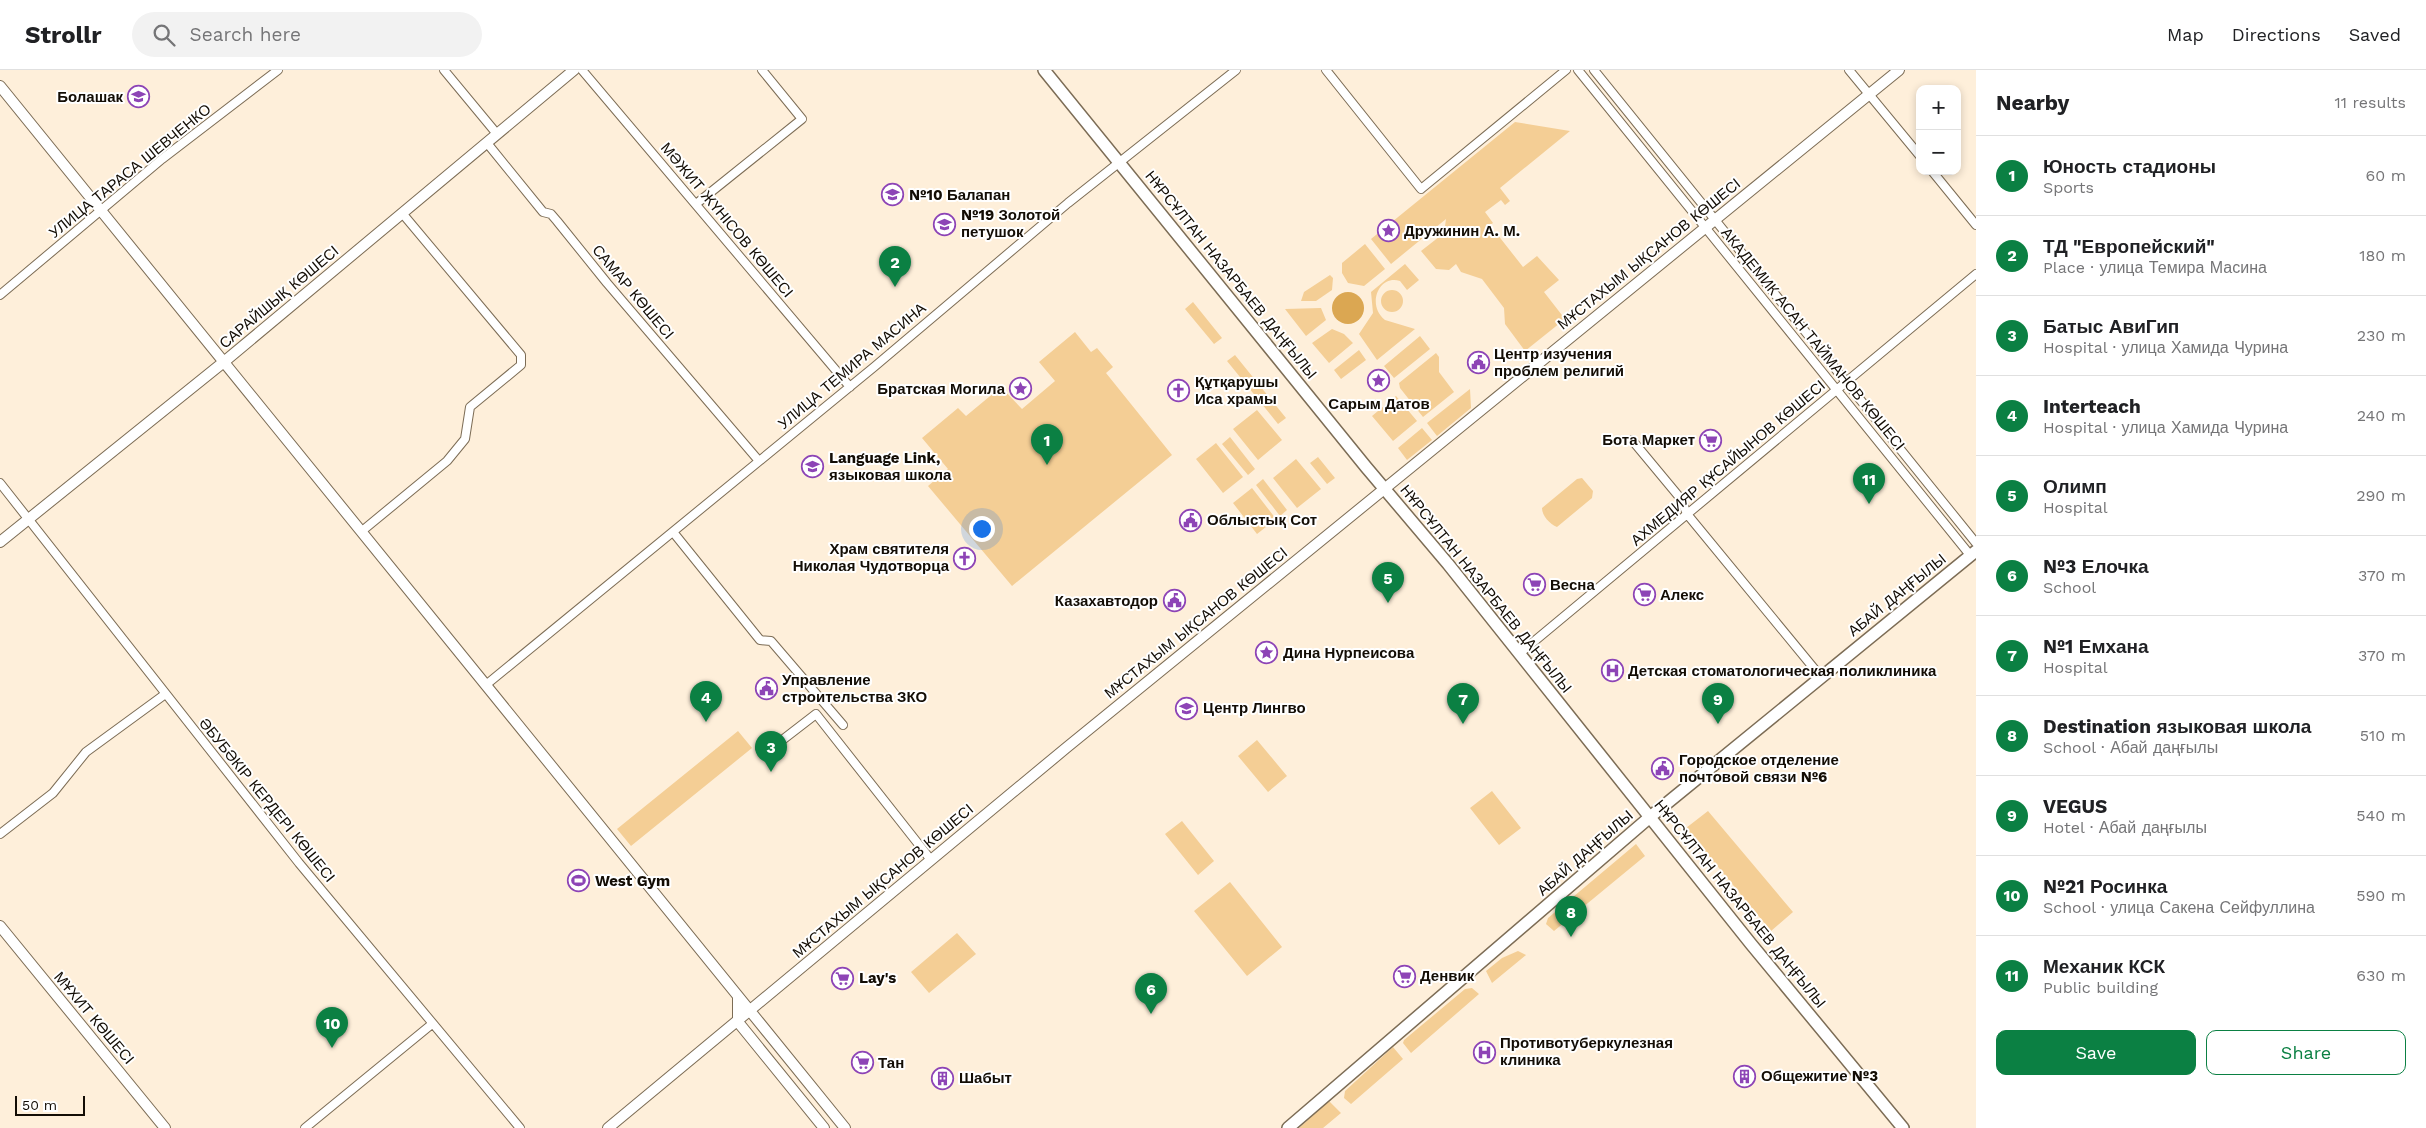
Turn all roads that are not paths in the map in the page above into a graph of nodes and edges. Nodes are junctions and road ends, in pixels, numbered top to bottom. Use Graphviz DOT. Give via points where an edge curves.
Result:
graph roads {
  1 [pos="278,70"];
  2 [pos="444,70"];
  3 [pos="574,70"];
  4 [pos="582,70"];
  5 [pos="762,70"];
  6 [pos="1044,70"];
  7 [pos="1236,70"];
  8 [pos="1326,70"];
  9 [pos="1566,70"];
  10 [pos="1578,70"];
  11 [pos="1594,70"];
  12 [pos="1849,70"];
  13 [pos="1899,70"];
  14 [pos="0,86"];
  15 [pos="1869,94"];
  16 [pos="497,134"];
  17 [pos="487,143"];
  18 [pos="1916,151"];
  19 [pos="1120,163"];
  20 [pos="1935,175"];
  21 [pos="696,204"];
  22 [pos="102,211"];
  23 [pos="402,213"];
  24 [pos="1715,220"];
  25 [pos="1976,225"];
  26 [pos="1706,228"];
  27 [pos="1976,274"];
  28 [pos="0,295"];
  29 [pos="225,361"];
  30 [pos="1846,382"];
  31 [pos="850,387"];
  32 [pos="1837,390"];
  33 [pos="1632,440"];
  34 [pos="759,461"];
  35 [pos="0,483"];
  36 [pos="1384,489"];
  37 [pos="1687,514"];
  38 [pos="28,520"];
  39 [pos="362,531"];
  40 [pos="673,532"];
  41 [pos="0,542"];
  42 [pos="1976,544"];
  43 [pos="1973,553"];
  44 [pos="1520,653"];
  45 [pos="1821,677"];
  46 [pos="486,684"];
  47 [pos="164,695"];
  48 [pos="843,725"];
  49 [pos="760,748"];
  50 [pos="1650,816"];
  51 [pos="0,834"];
  52 [pos="930,860"];
  53 [pos="0,926"];
  54 [pos="738,997"];
  55 [pos="751,1012"];
  56 [pos="738,1022"];
  57 [pos="432,1024"];
  58 [pos="165,1128"];
  59 [pos="305,1128"];
  60 [pos="520,1128"];
  61 [pos="608,1128"];
  62 [pos="824,1128"];
  63 [pos="845,1128"];
  64 [pos="1288,1128"];
  65 [pos="1903,1128"];
  1 -- 22 [label="street, УЛИЦА ТАРАСА ШЕВЧЕНКО" via="177,147"];
  2 -- 16 [label="street"];
  3 -- 16 [label="street, САРАЙШЫҚ КӨШЕСІ"];
  4 -- 21 [label="street, МӘЖИТ ЖҮНІСОВ КӨШЕСІ"];
  5 -- 21 [label="street" via="802,118"];
  6 -- 19 [label="main road, НҰРСҰЛТАН НАЗАРБАЕВ ДАҢҒЫЛЫ"];
  7 -- 19 [label="street, УЛИЦА ТЕМИРА МАСИНА"];
  8 -- 9 [label="street" via="1421,189"];
  10 -- 26 [label="street, АКАДЕМИК АСАН ТАЙМАНОВ КӨШЕСІ"];
  11 -- 24 [label="street, АКАДЕМИК АСАН ТАЙМАНОВ КӨШЕСІ"];
  12 -- 15 [label="street"];
  13 -- 15 [label="street, МҰСТАХЫМ ЫҚСАНОВ КӨШЕСІ"];
  14 -- 22 [label="street"];
  15 -- 18 [label="street"];
  15 -- 24 [label="street, МҰСТАХЫМ ЫҚСАНОВ КӨШЕСІ"];
  16 -- 17 [label="street, САРАЙШЫҚ КӨШЕСІ"];
  17 -- 23 [label="street, САРАЙШЫҚ КӨШЕСІ"];
  17 -- 34 [label="street, САМАР КӨШЕСІ" via="543,212 558,221"];
  19 -- 31 [label="street, УЛИЦА ТЕМИРА МАСИНА"];
  19 -- 36 [label="main road, НҰРСҰЛТАН НАЗАРБАЕВ ДАҢҒЫЛЫ"];
  20 -- 25 [label="street"];
  21 -- 31 [label="street, МӘЖИТ ЖҮНІСОВ КӨШЕСІ"];
  22 -- 28 [label="street, УЛИЦА ТАРАСА ШЕВЧЕНКО"];
  22 -- 29 [label="street"];
  23 -- 29 [label="street, САРАЙШЫҚ КӨШЕСІ"];
  23 -- 39 [label="street" via="521,355 521,365 470,407 465,439 447,461"];
  24 -- 26 [label="street, МҰСТАХЫМ ЫҚСАНОВ КӨШЕСІ"];
  24 -- 30 [label="street, АКАДЕМИК АСАН ТАЙМАНОВ КӨШЕСІ"];
  26 -- 32 [label="street, АКАДЕМИК АСАН ТАЙМАНОВ КӨШЕСІ"];
  26 -- 36 [label="street, МҰСТАХЫМ ЫҚСАНОВ КӨШЕСІ"];
  27 -- 30 [label="street, АХМЕДИЯР ҚҰСАЙЫНОВ КӨШЕСІ"];
  29 -- 38 [label="street, САРАЙШЫҚ КӨШЕСІ"];
  29 -- 39 [label="street"];
  30 -- 32 [label="street, АХМЕДИЯР ҚҰСАЙЫНОВ КӨШЕСІ"];
  30 -- 42 [label="street, АКАДЕМИК АСАН ТАЙМАНОВ КӨШЕСІ"];
  31 -- 34 [label="street, УЛИЦА ТЕМИРА МАСИНА"];
  32 -- 37 [label="street, АХМЕДИЯР ҚҰСАЙЫНОВ КӨШЕСІ"];
  32 -- 43 [label="street, АКАДЕМИК АСАН ТАЙМАНОВ КӨШЕСІ"];
  33 -- 37 [label="street" via="1682,500"];
  34 -- 40 [label="street, УЛИЦА ТЕМИРА МАСИНА"];
  35 -- 38 [label="street, ӘБУБӘКІР КЕРДЕРІ КӨШЕСІ"];
  36 -- 44 [label="main road, НҰРСҰЛТАН НАЗАРБАЕВ ДАҢҒЫЛЫ"];
  36 -- 52 [label="street, МҰСТАХЫМ ЫҚСАНОВ КӨШЕСІ"];
  37 -- 44 [label="street, АХМЕДИЯР ҚҰСАЙЫНОВ КӨШЕСІ"];
  37 -- 45 [label="street"];
  38 -- 41 [label="street, САРАЙШЫҚ КӨШЕСІ"];
  38 -- 47 [label="street, ӘБУБӘКІР КЕРДЕРІ КӨШЕСІ"];
  39 -- 46 [label="street"];
  40 -- 46 [label="street, УЛИЦА ТЕМИРА МАСИНА"];
  40 -- 48 [label="street" via="760,640 771,641"];
  43 -- 45 [label="main road, АБАЙ ДАҢҒЫЛЫ"];
  44 -- 50 [label="main road, НҰРСҰЛТАН НАЗАРБАЕВ ДАҢҒЫЛЫ"];
  45 -- 50 [label="main road, АБАЙ ДАҢҒЫЛЫ"];
  46 -- 54 [label="street"];
  47 -- 51 [label="street" via="86,752 53,793"];
  47 -- 57 [label="street, ӘБУБӘКІР КЕРДЕРІ КӨШЕСІ"];
  49 -- 52 [label="street" via="781,741 816,714"];
  50 -- 64 [label="main road, АБАЙ ДАҢҒЫЛЫ"];
  50 -- 65 [label="main road, НҰРСҰЛТАН НАЗАРБАЕВ ДАҢҒЫЛЫ"];
  52 -- 55 [label="street, МҰСТАХЫМ ЫҚСАНОВ КӨШЕСІ"];
  53 -- 58 [label="street, МҰХИТ КӨШЕСІ"];
  54 -- 55 [label="street"];
  54 -- 56 [label="street"];
  55 -- 56 [label="street, МҰСТАХЫМ ЫҚСАНОВ КӨШЕСІ"];
  55 -- 63 [label="street"];
  56 -- 61 [label="street, МҰСТАХЫМ ЫҚСАНОВ КӨШЕСІ"];
  56 -- 62 [label="street"];
  57 -- 59 [label="street"];
  57 -- 60 [label="street, ӘБУБӘКІР КЕРДЕРІ КӨШЕСІ"];
}
